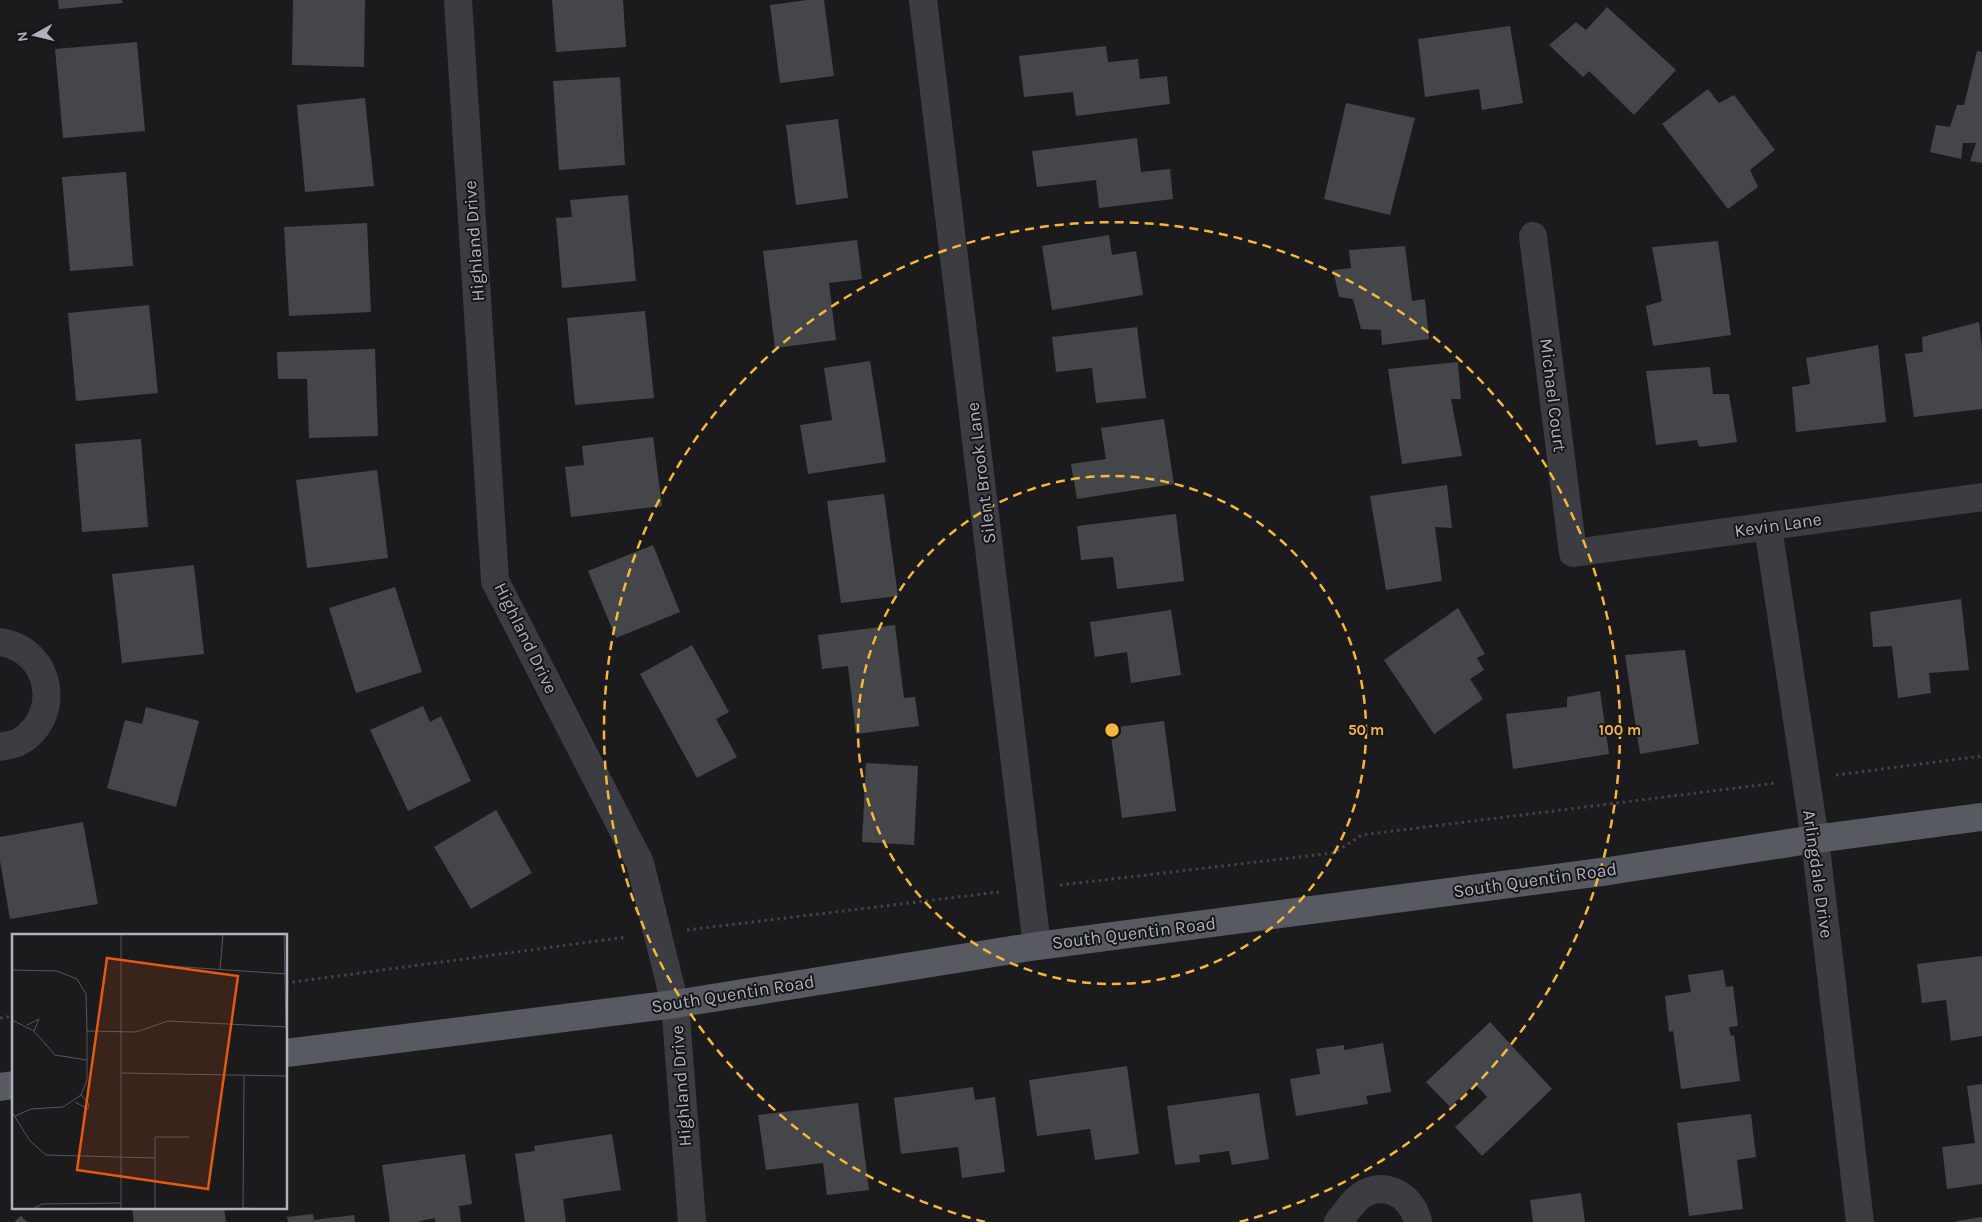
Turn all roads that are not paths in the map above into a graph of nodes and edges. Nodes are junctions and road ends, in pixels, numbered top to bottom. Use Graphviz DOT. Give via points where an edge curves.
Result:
graph roads {
  1 [pos="458,0"];
  2 [pos="923,0"];
  3 [pos="1533,236"];
  4 [pos="1982,497"];
  5 [pos="1768,527"];
  6 [pos="1573,553"];
  7 [pos="0,642"];
  8 [pos="0,747"];
  9 [pos="1982,817"];
  10 [pos="1815,839"];
  11 [pos="1037,946"];
  12 [pos="675,1004"];
  13 [pos="288,1053"];
  14 [pos="692,1222"];
  15 [pos="1338,1222"];
  16 [pos="1418,1222"];
  17 [pos="1860,1222"];
  1 -- 12 [label="street, Highland Drive" via="495,581 640,863"];
  2 -- 11 [label="street, Silent Brook Lane"];
  3 -- 6 [label="street, Michael Court"];
  4 -- 5 [label="street, Kevin Lane"];
  5 -- 6 [label="street, Kevin Lane"];
  5 -- 10 [label="street, Arlingdale Drive"];
  7 -- 8 [label="street" via="12,644 30,654 43,671 48,691 45,712 34,730 18,742"];
  9 -- 10 [label="main road, South Quentin Road"];
  10 -- 11 [label="main road, South Quentin Road" via="1609,871"];
  10 -- 17 [label="street, Arlingdale Drive"];
  11 -- 12 [label="main road, South Quentin Road"];
  12 -- 13 [label="main road, South Quentin Road"];
  12 -- 14 [label="street, Highland Drive"];
  15 -- 16 [label="street" via="1356,1200 1368,1192 1382,1189 1396,1191 1408,1199 1416,1211"];
}
